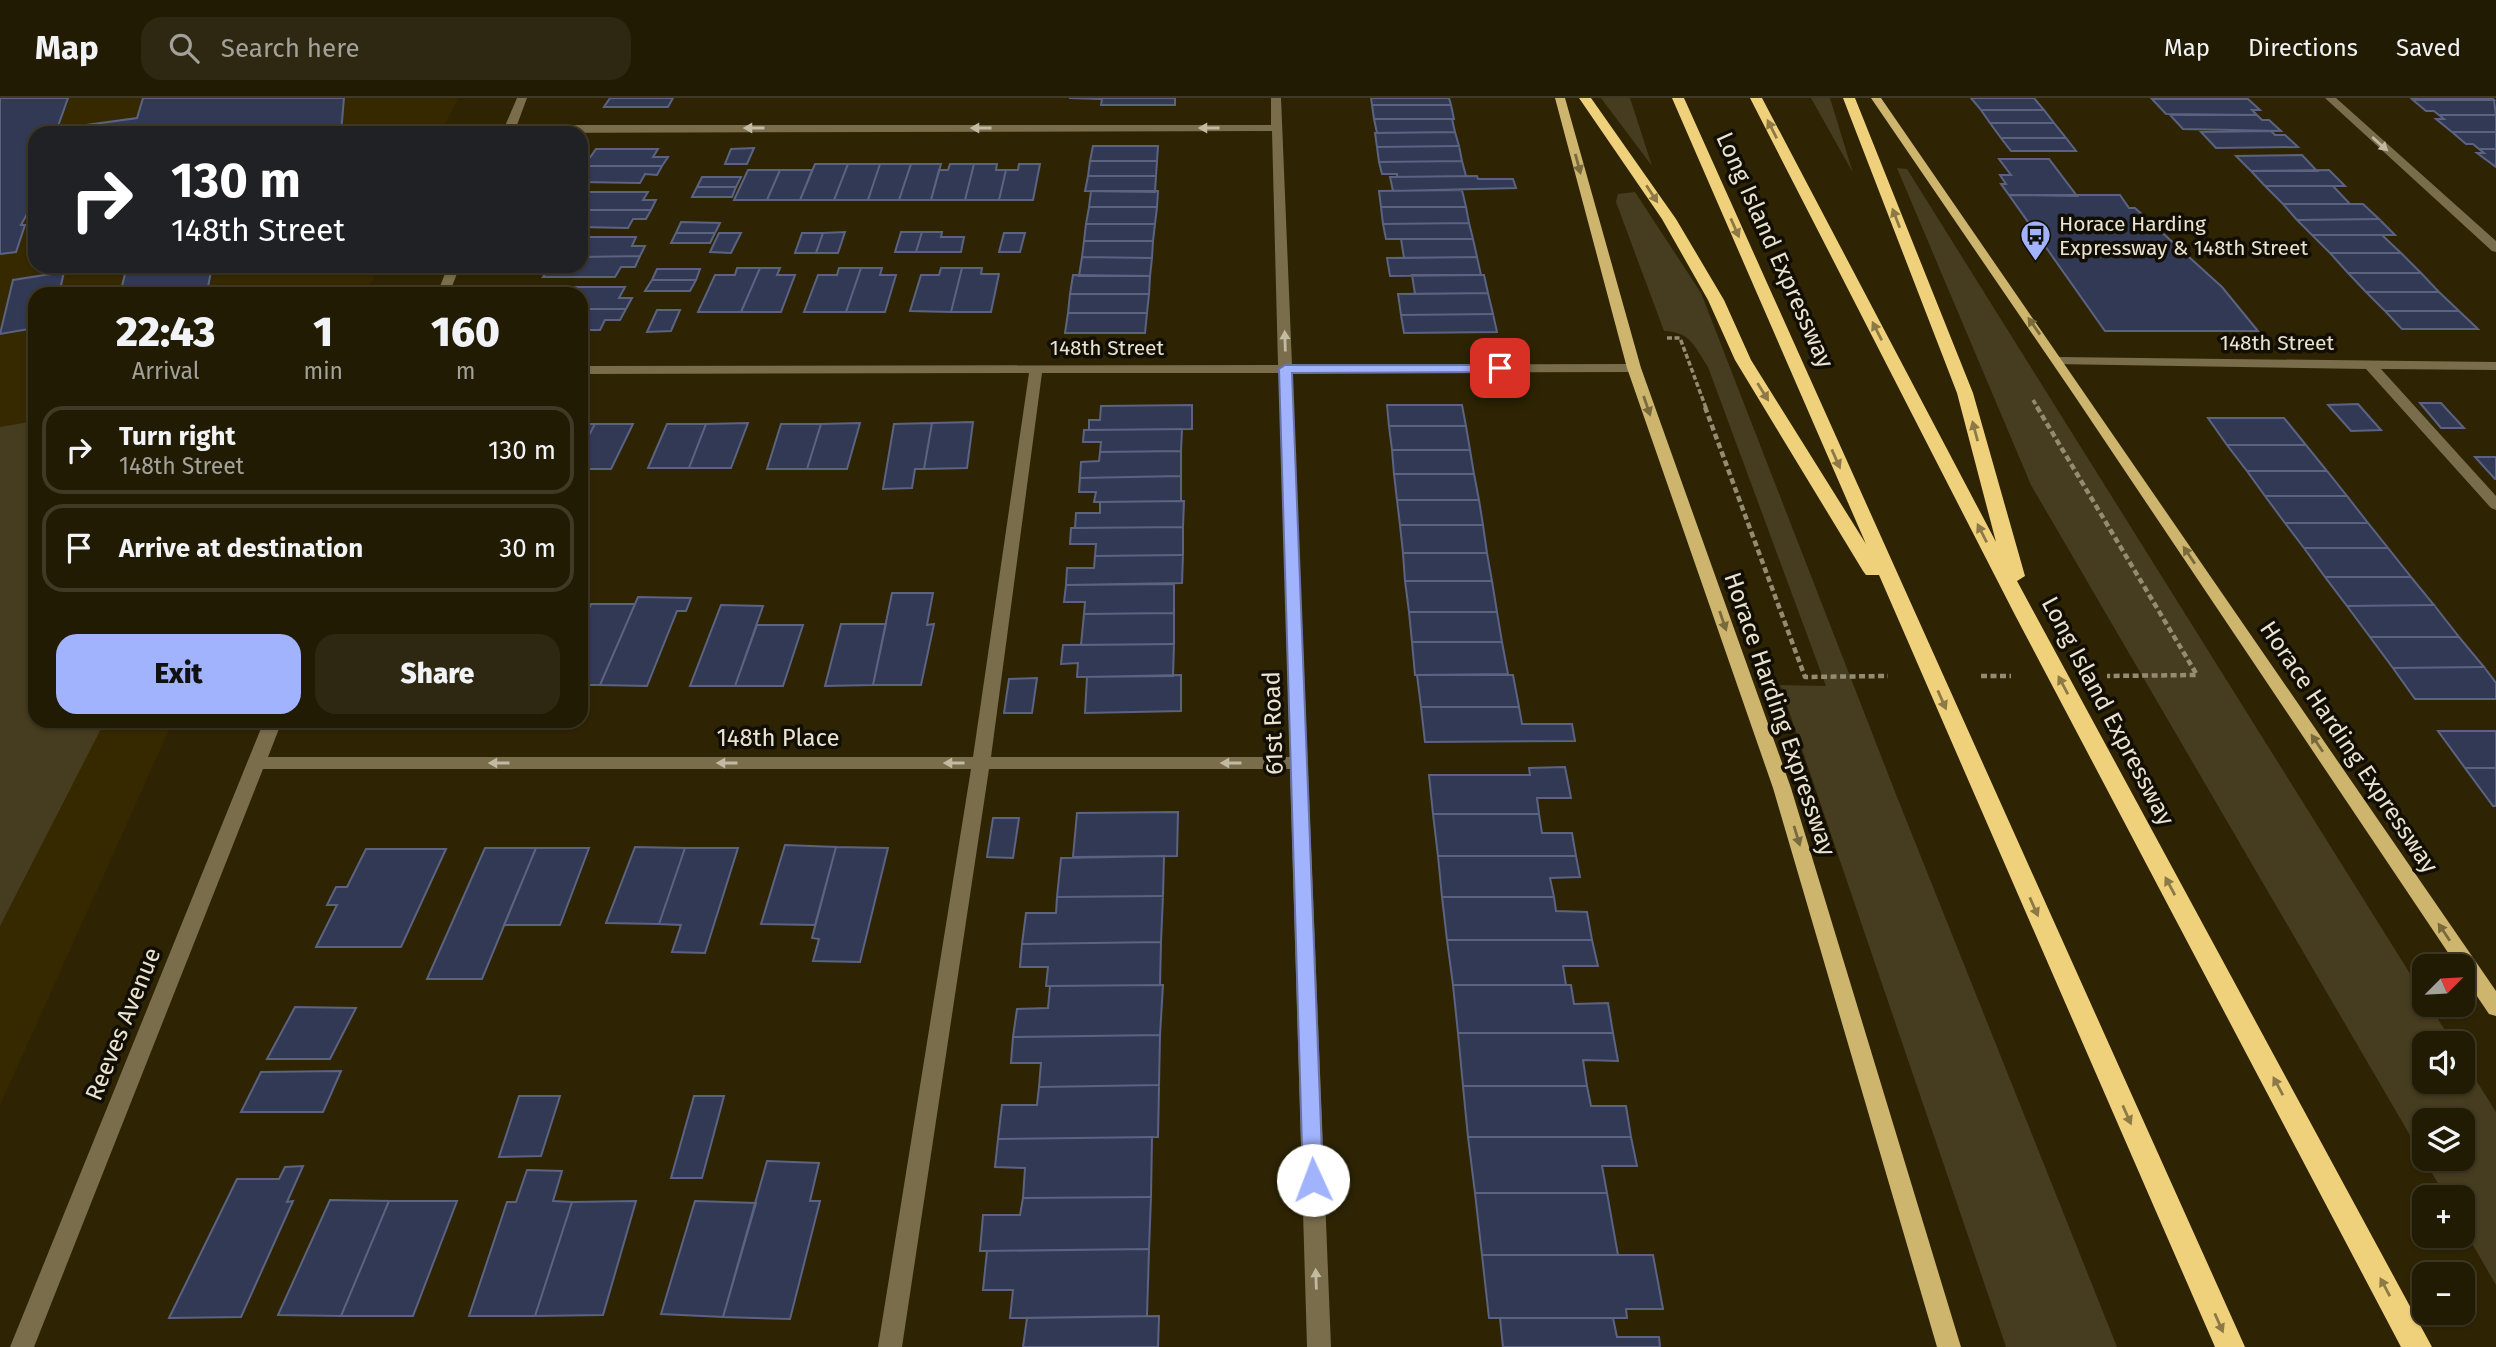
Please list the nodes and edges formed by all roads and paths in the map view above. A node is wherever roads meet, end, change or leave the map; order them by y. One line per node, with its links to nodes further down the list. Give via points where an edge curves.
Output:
1 (522, 98): 10 (street)
2 (1276, 98): 11 (street, 61st Road)
3 (1560, 98): 18 (main road, Horace Harding Expressway, one-way to 18)
4 (1585, 98): 27 (highway, one-way to 27, via 1669,219 1716,300 1743,360)
5 (1678, 98): 27 (highway, Long Island Expressway, one-way to 27)
6 (1756, 98): 26 (highway, Long Island Expressway, one-way to 6)
7 (1849, 98): 26 (highway, one-way to 7, via 1965,393)
8 (1876, 98): 15 (main road, Horace Harding Expressway, one-way to 8)
9 (2330, 98): 13 (street, one-way to 13)
10 (510, 126)
11 (1277, 128): 12 (street, one-way to 12); 20 (street, 61st Road, one-way to 11)
12 (588, 131)
13 (2496, 248)
14 (1663, 338): 23 (path, via 1680,338)
15 (2058, 361): 16 (street, 148th Street); 32 (main road, Horace Harding Expressway, one-way to 15)
16 (2370, 365): 17 (street, 148th Street); 25 (street)
17 (2496, 366)
18 (1634, 368): 20 (street, 148th Street); 36 (main road, Horace Harding Expressway, one-way to 36, via 1782,788)
19 (1036, 369): 20 (street, 148th Street); 21 (street, 148th Street); 30 (street)
20 (1285, 369): 31 (street, 61st Road)
21 (588, 370)
22 (1694, 394): 23 (path)
23 (1702, 394): 24 (path)
24 (1704, 402)
25 (2496, 505)
26 (2025, 615): 38 (highway, Long Island Expressway, one-way to 26)
27 (1914, 637): 37 (highway, Long Island Expressway, one-way to 37)
28 (270, 728): 29 (street, Reeves Avenue)
29 (257, 763): 30 (street, 148th Place, one-way to 29); 33 (street, Reeves Avenue)
30 (981, 763): 31 (street, 148th Place, one-way to 30); 34 (street)
31 (1299, 763): 35 (street, 61st Road, one-way to 31)
32 (2496, 1009)
33 (22, 1347)
34 (890, 1347)
35 (1319, 1347)
36 (1949, 1347)
37 (2230, 1347)
38 (2417, 1347)

